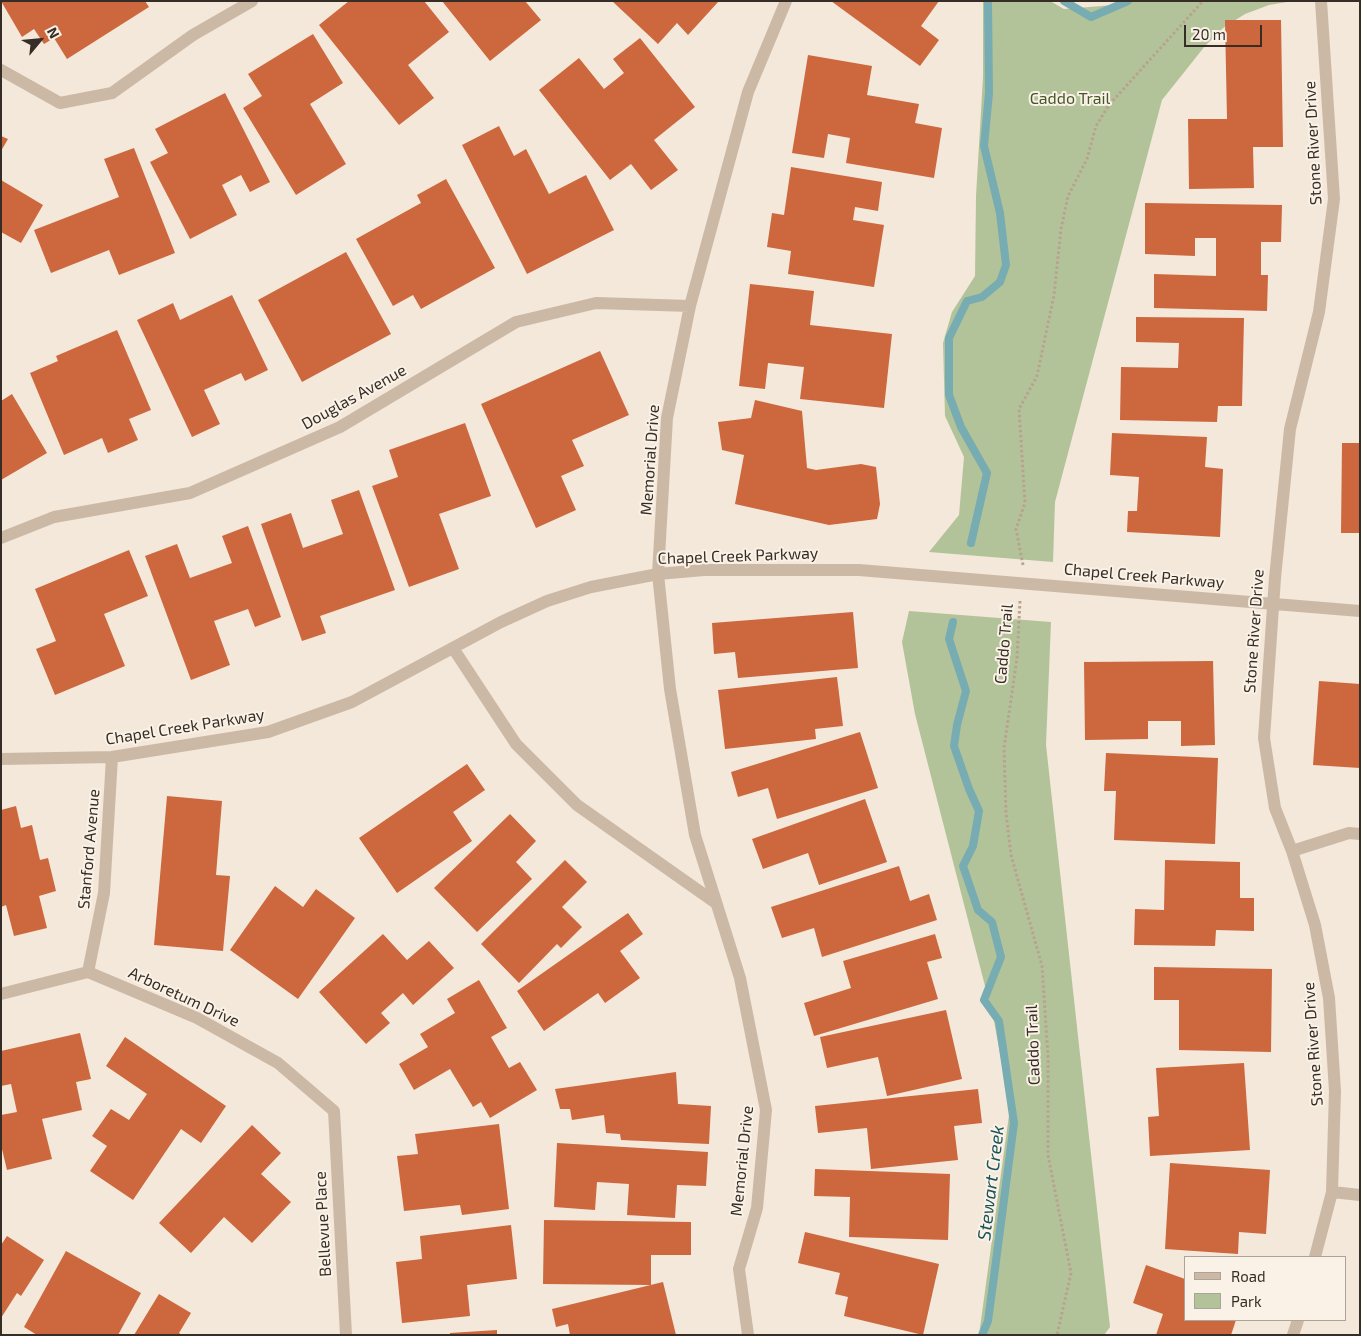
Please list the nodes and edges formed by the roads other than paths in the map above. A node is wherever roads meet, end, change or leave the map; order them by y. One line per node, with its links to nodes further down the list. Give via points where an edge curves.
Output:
1 (252, 1): 4 (street, via 193,35 112,93 60,102)
2 (786, 1): 5 (street, Memorial Drive, via 748,92)
3 (1321, 1): 8 (street, Stone River Drive, via 1334,199 1319,312 1290,429)
4 (1, 70)
5 (690, 306): 6 (street, Douglas Avenue, via 596,303 516,322 340,427 190,492 54,517); 7 (street, Memorial Drive, via 667,418)
6 (1, 538)
7 (658, 574): 8 (street, Chapel Creek Parkway, via 704,570 859,570); 10 (street, Chapel Creek Parkway, via 591,587 547,601); 15 (street, Memorial Drive, via 670,689 695,835)
8 (1273, 604): 9 (street, Chapel Creek Parkway); 14 (street, Stone River Drive, via 1264,738 1275,808)
9 (1360, 610)
10 (453, 648): 11 (street, Chapel Creek Parkway, via 352,702 268,732); 15 (street, via 516,744 577,805)
11 (112, 757): 12 (street, Chapel Creek Parkway); 16 (street, Stanford Avenue, via 104,893)
12 (1, 760)
13 (1360, 834): 14 (street, via 1349,833)
14 (1292, 851): 19 (street, Stone River Drive, via 1315,925 1329,998 1335,1091)
15 (716, 903): 24 (street, Memorial Drive, via 740,978 766,1110 757,1208 739,1269)
16 (88, 972): 17 (street); 18 (street, Arboretum Drive, via 197,1018 278,1063)
17 (1, 994)
18 (334, 1111): 23 (street, Bellevue Place)
19 (1332, 1192): 20 (street); 21 (street, Stone River Drive)
20 (1360, 1196)
21 (1315, 1256)
22 (1298, 1321): 25 (street)
23 (346, 1335)
24 (748, 1335)
25 (1293, 1335)

